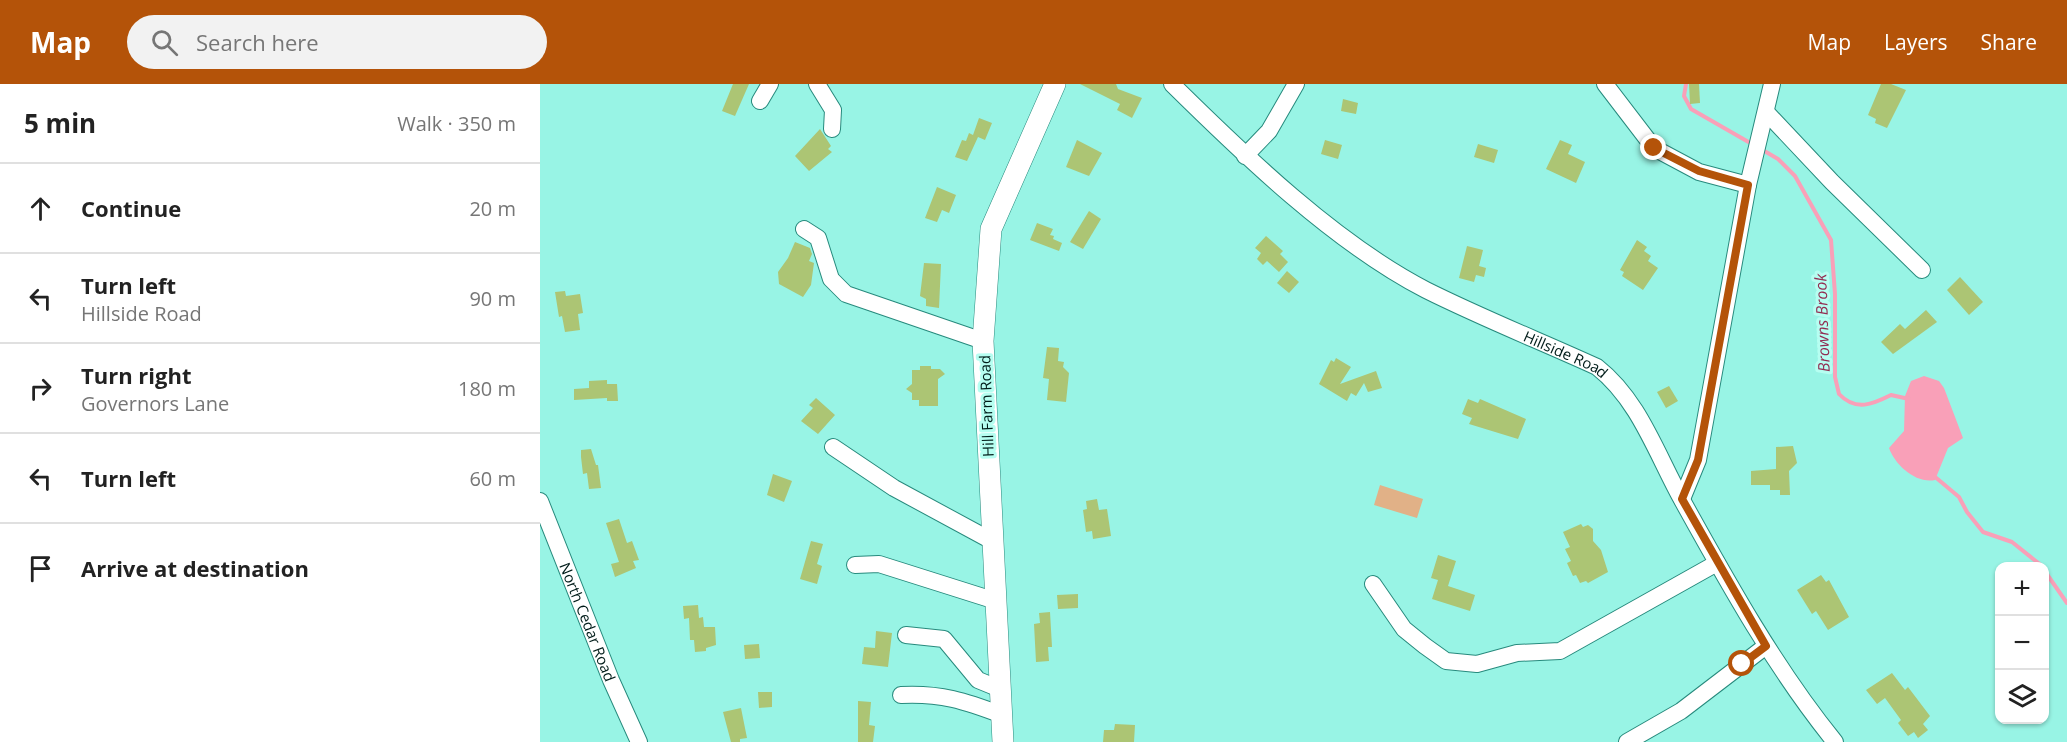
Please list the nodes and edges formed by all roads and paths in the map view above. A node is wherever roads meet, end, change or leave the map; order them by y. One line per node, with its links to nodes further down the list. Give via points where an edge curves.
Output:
1 (770, 84): 8 (street)
2 (817, 84): 10 (street, via 832,110)
3 (1054, 84): 15 (main road, Hill Farm Road, via 991,229)
4 (1172, 84): 11 (street, Hillside Road)
5 (1296, 84): 11 (street, via 1269,131)
6 (1605, 84): 12 (street, via 1654,148 1699,171)
7 (1772, 84): 9 (street)
8 (760, 101)
9 (1765, 119): 12 (street); 14 (street)
10 (832, 129)
11 (1245, 156): 17 (street, Hillside Road, via 1353,244 1425,289 1597,367 1610,377 1632,403)
12 (1748, 185): 17 (street, via 1698,460)
13 (804, 229): 15 (street, via 818,238 831,279 846,294)
14 (1922, 270)
15 (983, 341): 19 (main road, Hill Farm Road)
16 (832, 447): 19 (street, via 894,489)
17 (1682, 499): 20 (street, Hillside Road)
18 (540, 501): 29 (street, North Cedar Road)
19 (992, 541): 23 (main road, Hill Farm Road)
20 (1718, 563): 22 (street, via 1560,651 1517,653 1477,664 1446,661 1425,646 1404,629); 25 (street, Hillside Road)
21 (855, 565): 23 (street, via 879,564)
22 (1373, 584)
23 (996, 601): 26 (main road, Hill Farm Road)
24 (906, 635): 26 (street, via 944,639 978,680)
25 (1766, 646): 31 (street, via 1681,711); 32 (street, Hillside Road)
26 (1000, 689): 28 (main road, Hill Farm Road)
27 (901, 695): 28 (street, via 957,698)
28 (1002, 715): 30 (main road, Hill Farm Road)
29 (639, 742)
30 (1003, 742)
31 (1628, 742)
32 (1835, 742)

